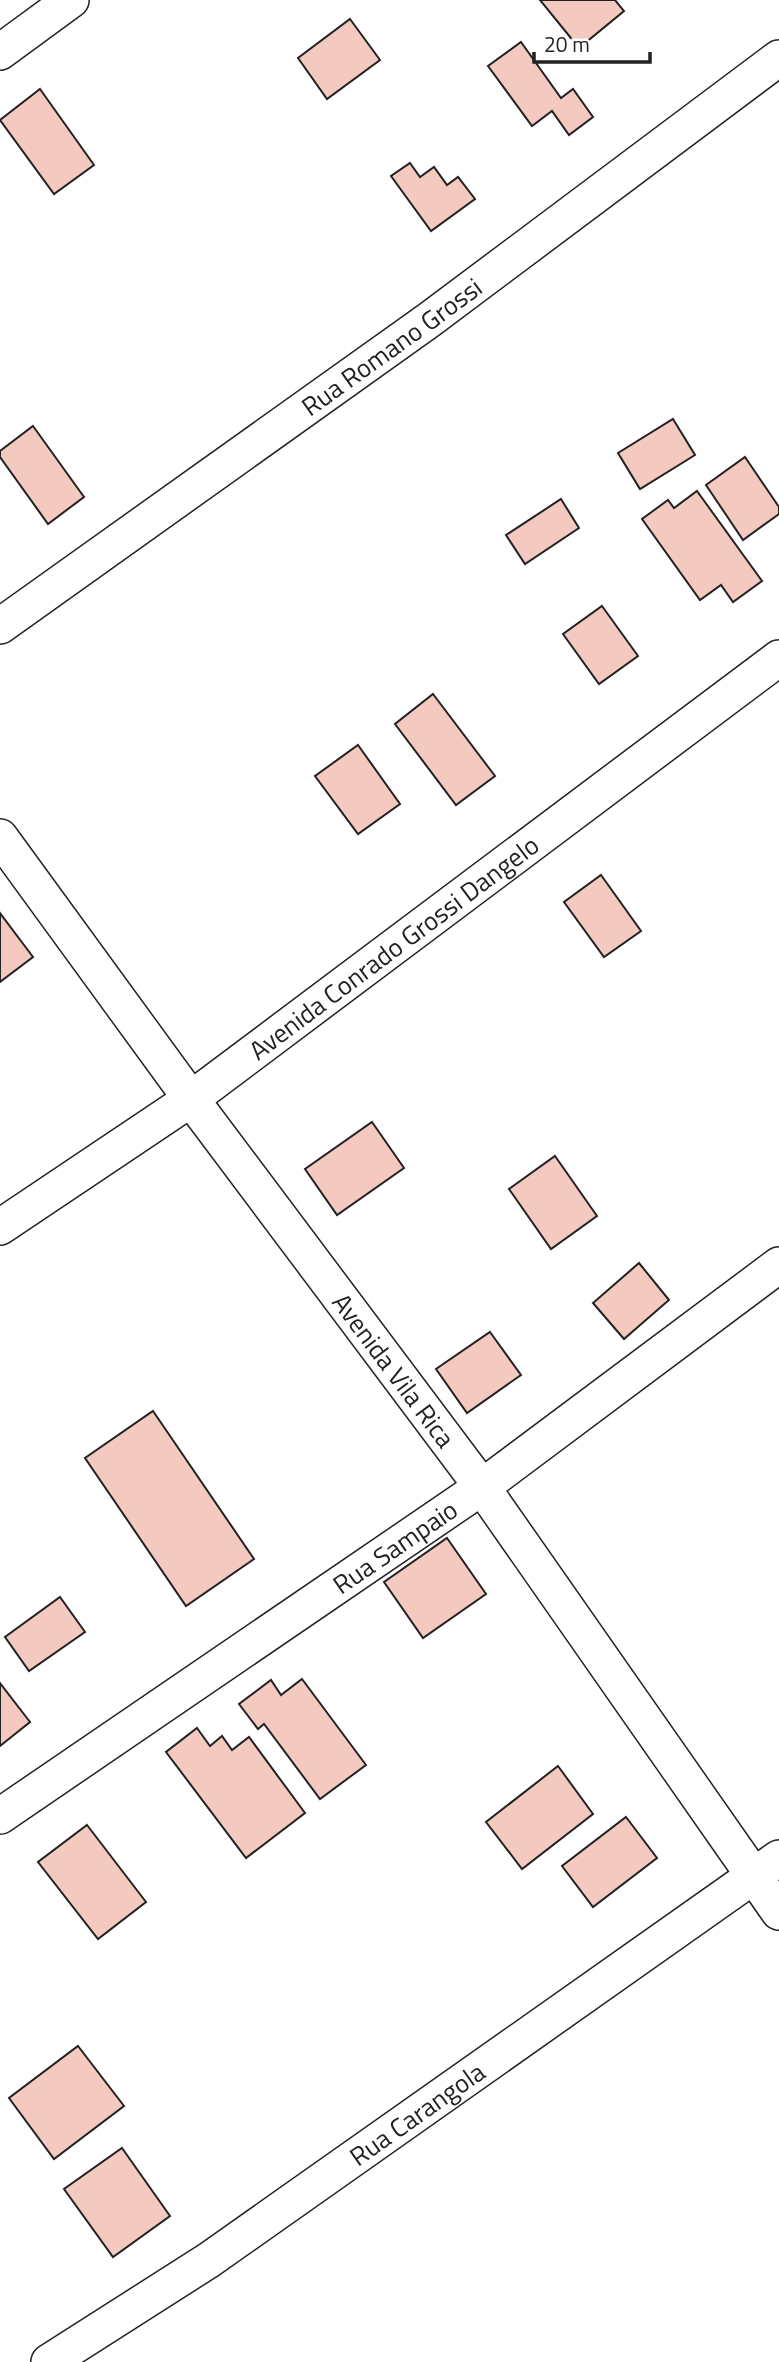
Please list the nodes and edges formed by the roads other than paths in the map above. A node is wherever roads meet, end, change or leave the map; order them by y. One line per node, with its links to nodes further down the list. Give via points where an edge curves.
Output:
1 (71, 0): 2 (street)
2 (0, 52)
3 (779, 58): 4 (street, Rua Romano Grossi, via 429,320)
4 (0, 626)
5 (779, 658): 7 (street, Avenida Conrado Grossi Dangelo)
6 (0, 837): 7 (street, Avenida Vila Rica)
7 (191, 1099): 8 (street, Avenida Conrado Grossi Dangelo); 10 (street, Avenida Vila Rica)
8 (0, 1227)
9 (779, 1265): 10 (street, Rua Sampaio)
10 (482, 1487): 11 (street, Rua Sampaio); 12 (street, Avenida Vila Rica)
11 (0, 1816)
12 (766, 1867): 13 (street, Avenida Vila Rica); 14 (street, Rua Carangola, via 209,2260)
13 (779, 1912)
14 (50, 2362)

